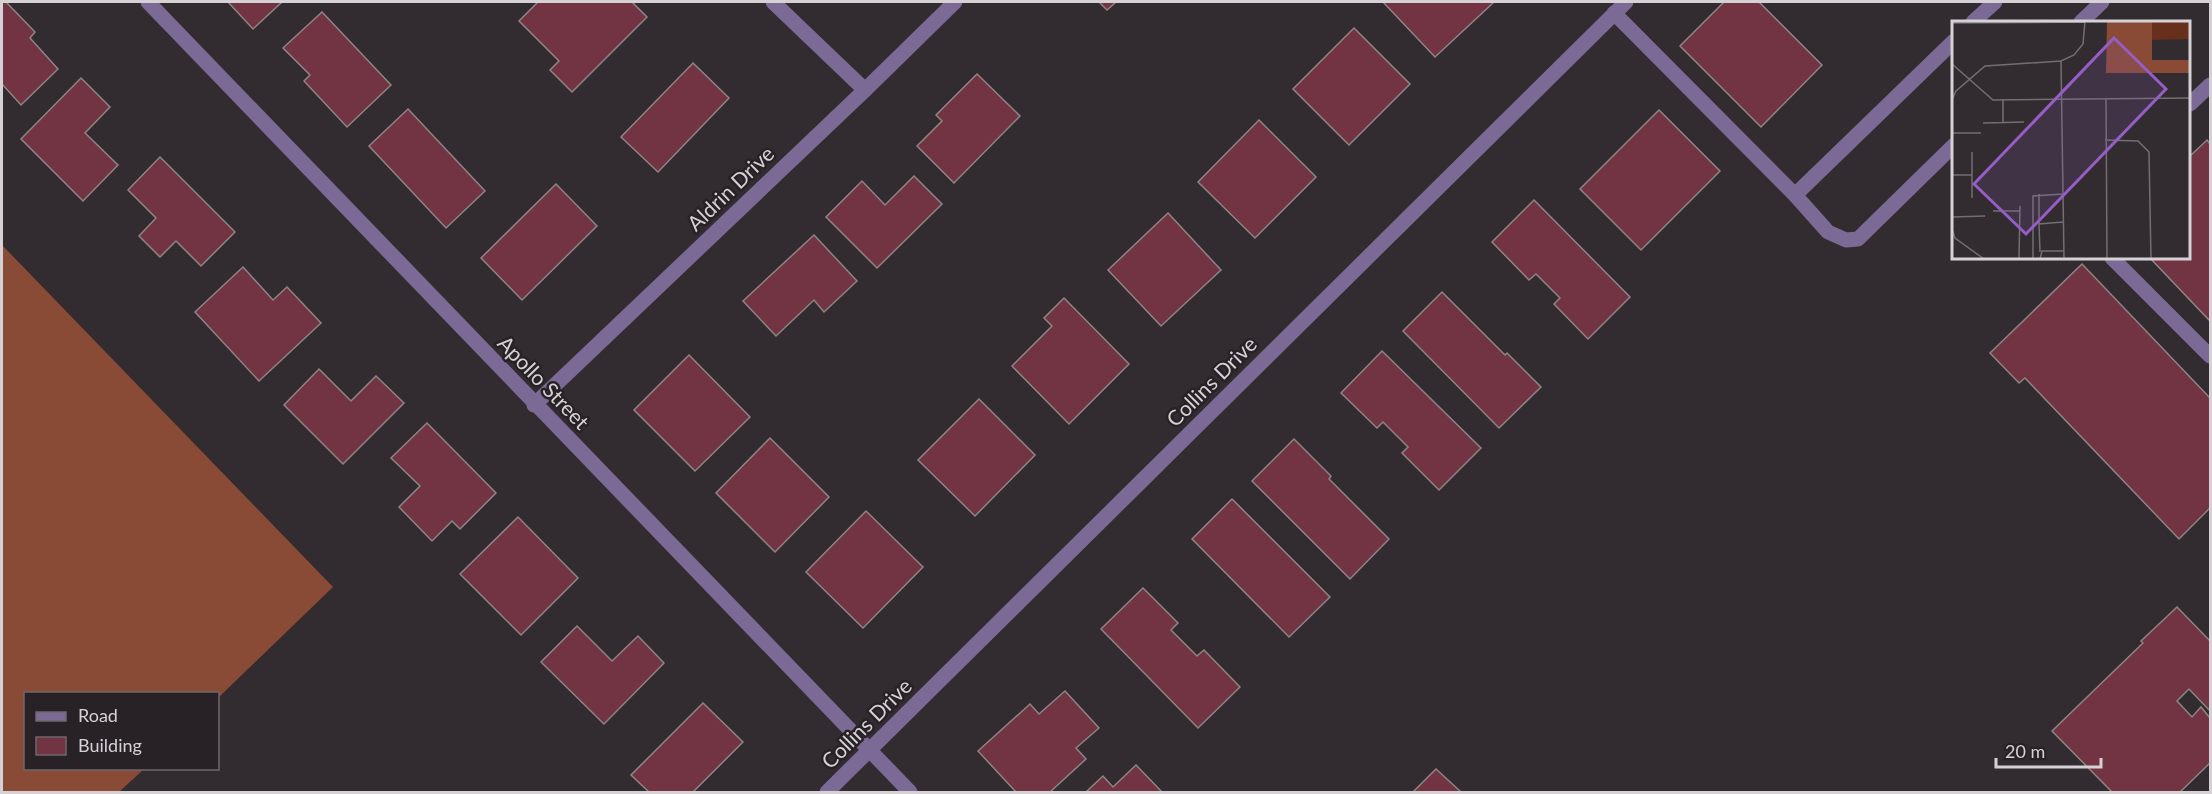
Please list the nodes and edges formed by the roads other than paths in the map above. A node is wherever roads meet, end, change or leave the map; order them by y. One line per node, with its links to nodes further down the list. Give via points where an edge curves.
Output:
1 (148, 2): 18 (street, Apollo Street)
2 (773, 2): 12 (street)
3 (955, 2): 12 (street, Aldrin Drive)
4 (1626, 2): 7 (street, Collins Drive)
5 (1995, 2): 8 (street)
6 (2102, 2): 9 (street)
7 (1614, 13): 15 (street); 19 (street, Collins Drive)
8 (1974, 21)
9 (2081, 21)
10 (1952, 43): 15 (street)
11 (2211, 85): 13 (street)
12 (866, 90): 18 (street, Aldrin Drive)
13 (2191, 103)
14 (1952, 148): 15 (street, via 1858,239 1846,240 1828,232)
15 (1795, 195)
16 (2114, 260): 17 (street)
17 (2211, 356)
18 (534, 405): 19 (street, Apollo Street)
19 (869, 752): 20 (street, Collins Drive); 21 (street, Apollo Street)
20 (828, 792)
21 (910, 792)

